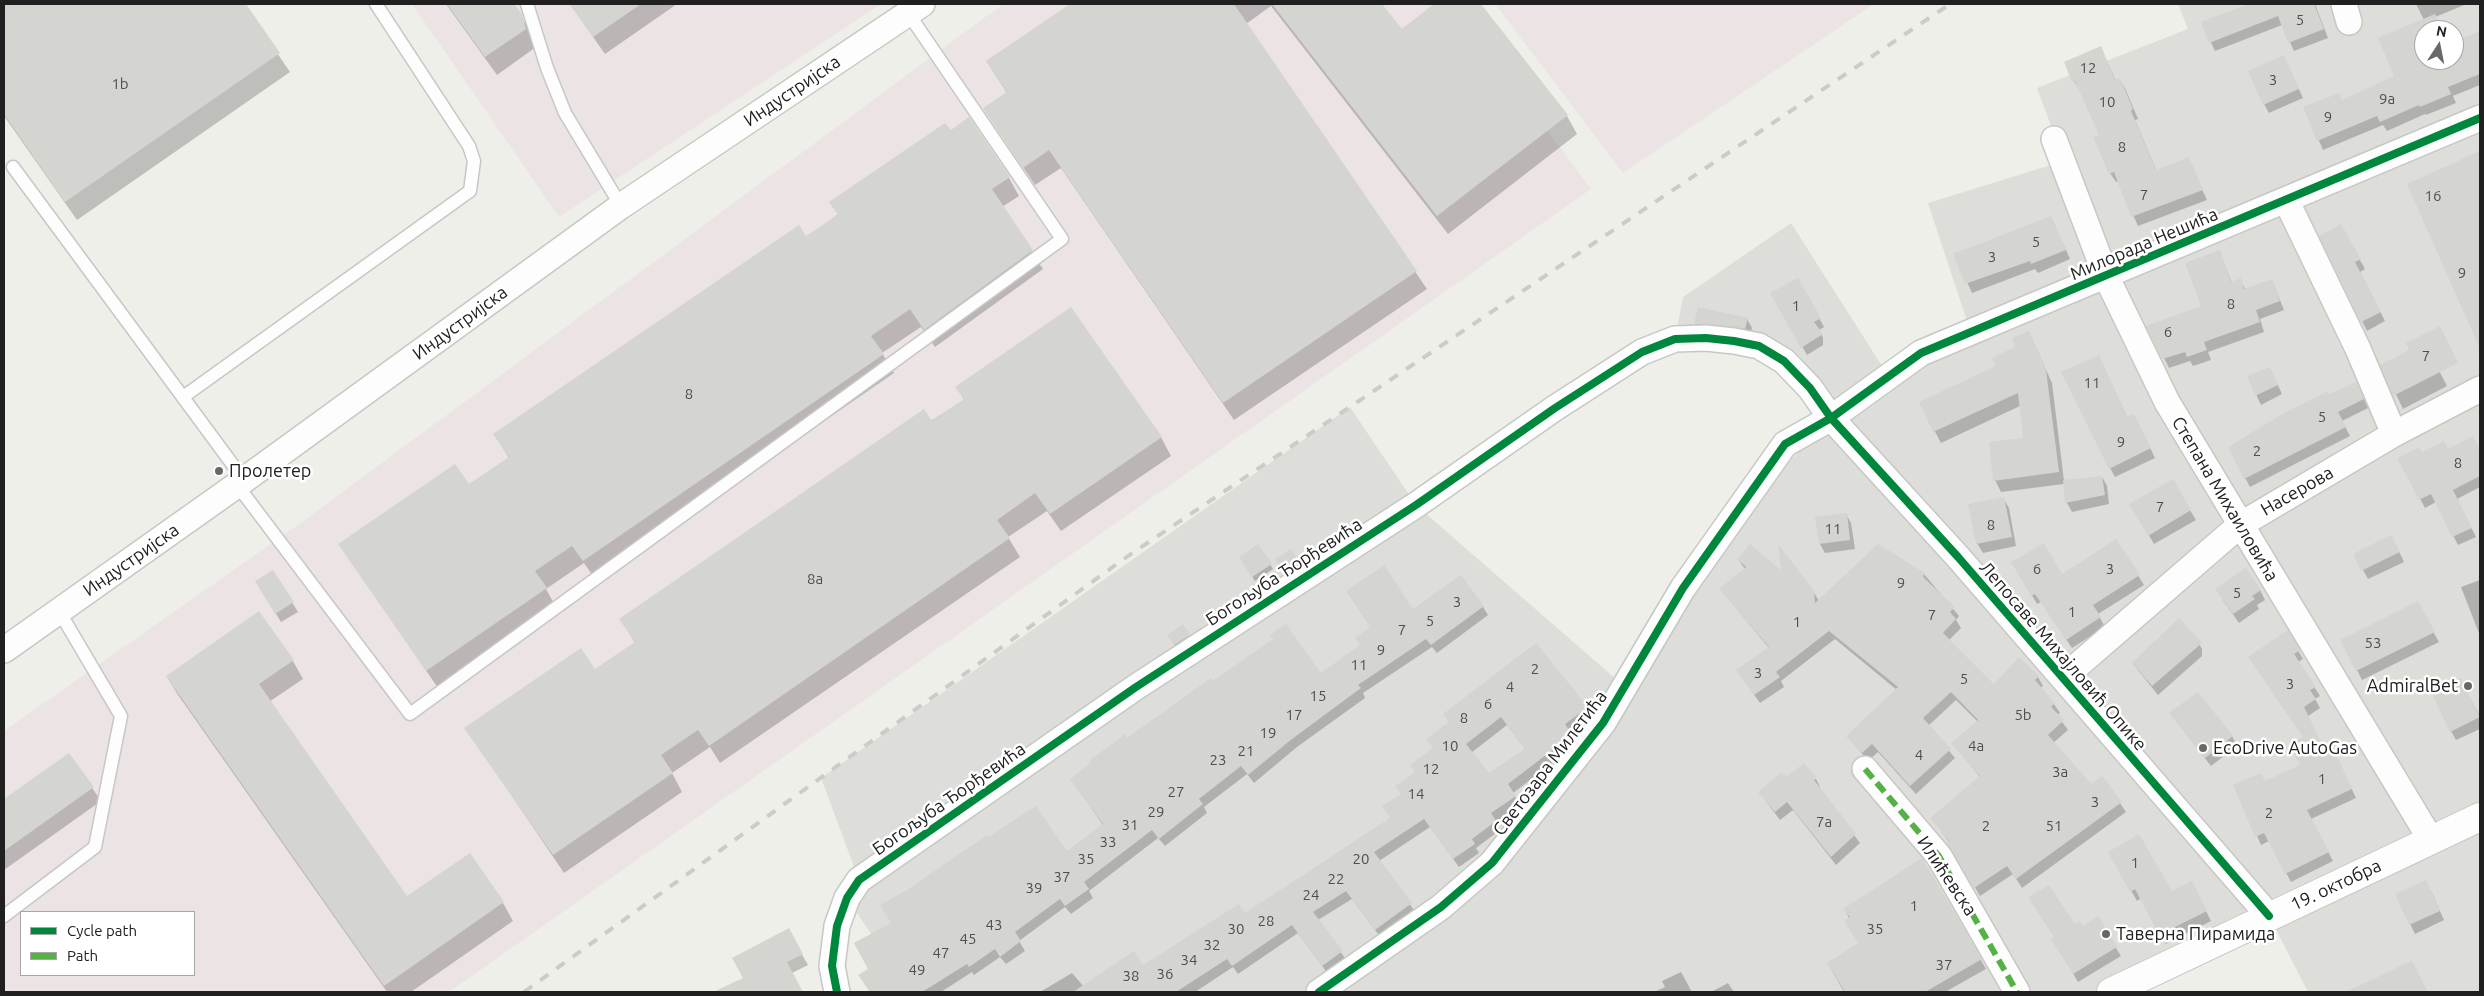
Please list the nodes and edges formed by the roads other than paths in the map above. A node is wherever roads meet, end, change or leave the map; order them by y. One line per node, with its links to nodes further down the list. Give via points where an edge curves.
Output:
1 (376, 4): 11 (lane, via 469,146 474,160 470,191)
2 (527, 4): 8 (lane, via 565,113)
3 (915, 9): 8 (street, Индустријска); 14 (lane, via 1062,239 410,714)
4 (2480, 118): 7 (street, Милорада Нешића)
5 (2054, 139): 9 (street, Степана Михаиловића)
6 (13, 167): 11 (lane)
7 (2286, 200): 9 (street, Милорада Нешића); 13 (street, via 2358,349)
8 (622, 206): 14 (street, Индустријска)
9 (2106, 276): 12 (street, Милорада Нешића, via 1921,353); 15 (street, Степана Михаиловића, via 2167,402)
10 (2480, 388): 13 (street, Насерова)
11 (183, 397): 14 (lane)
12 (1831, 418): 18 (street, Лепосаве Михајловић Опике); 24 (street, Богољуба Ђорђевића, via 1810,388 1784,361 1759,346 1706,338 1675,339 1642,352 1416,505 1136,687 859,880 847,898 837,926 832,966); 25 (street, Светозара Милетића, via 1785,444 1683,588 1604,723 1492,863 1441,906)
13 (2394, 434): 15 (street, Насерова)
14 (241, 483): 16 (street, Индустријска)
15 (2240, 525): 18 (street, Насерова); 21 (street, Степана Михаиловића)
16 (59, 611): 17 (street, Индустријска); 22 (lane, via 121,716 95,847)
17 (4, 650)
18 (2063, 678): 23 (street, Лепосаве Михајловић Опике)
19 (1865, 769): 26 (street, Илићевска, via 1939,856)
20 (2480, 818): 21 (street, 19. октобра)
21 (2430, 840): 23 (street, 19. октобра)
22 (4, 916)
23 (2269, 916): 27 (street, 19. октобра)
24 (837, 992)
25 (1319, 992)
26 (2017, 992)
27 (2111, 992)

